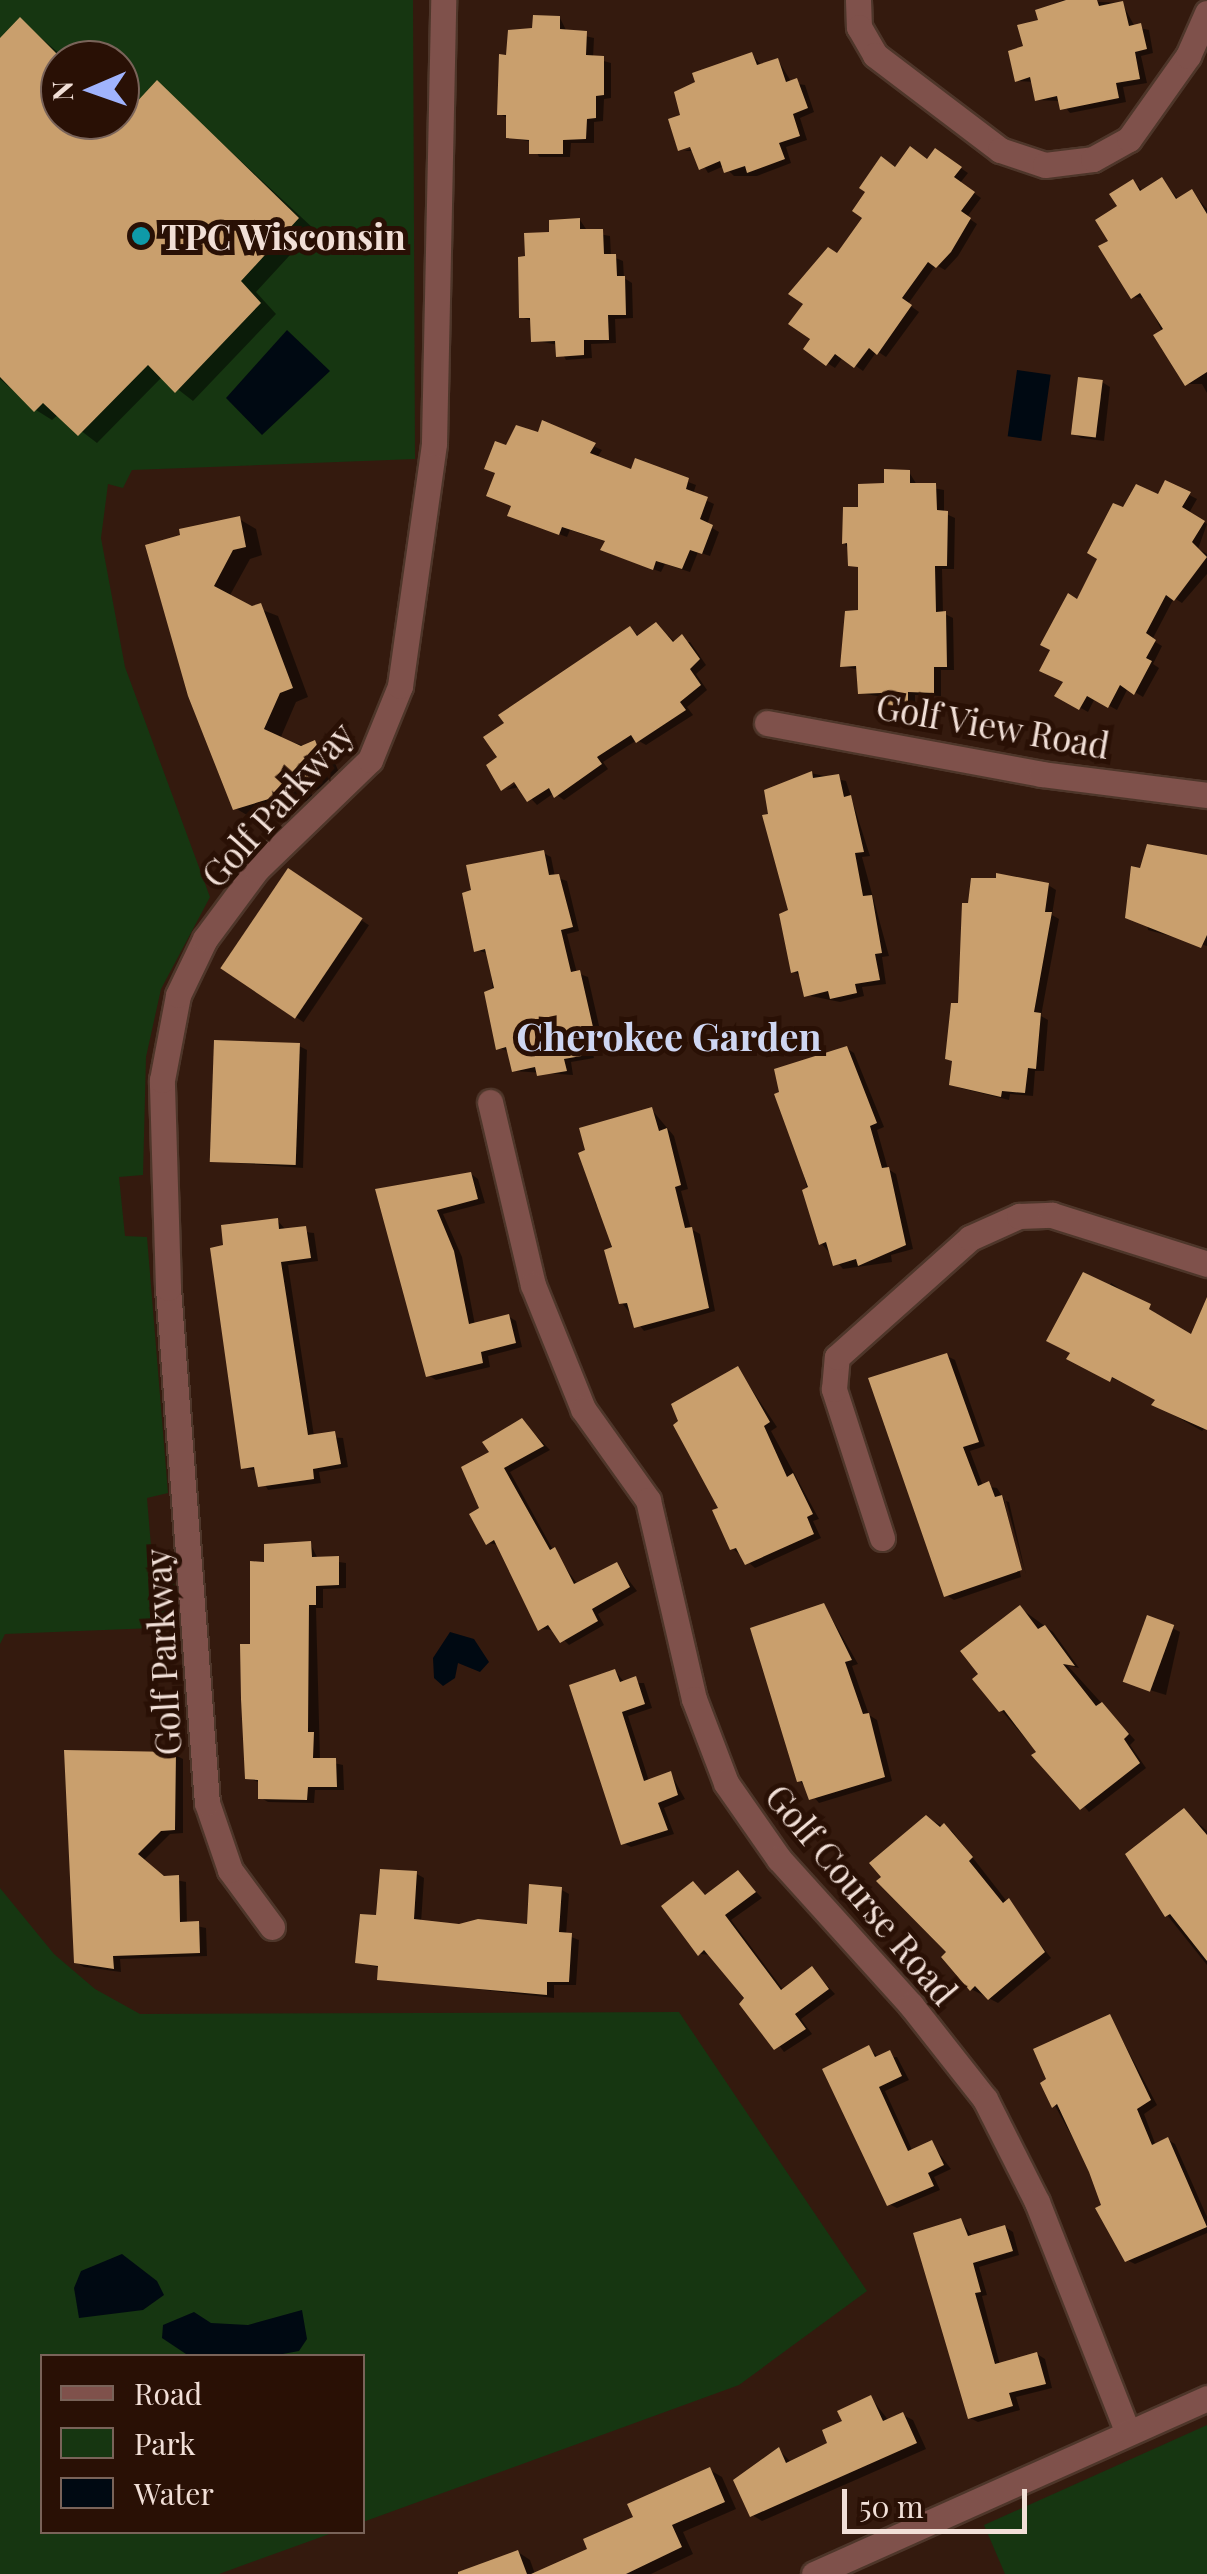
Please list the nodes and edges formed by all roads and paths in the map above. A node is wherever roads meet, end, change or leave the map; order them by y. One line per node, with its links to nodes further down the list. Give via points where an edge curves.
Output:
1 (442, 0): 9 (street, Golf Parkway, via 434,443 400,686 370,760 258,869 204,939 178,995 162,1080 168,1288 207,1803 230,1870)
2 (858, 0): 3 (street, via 859,28 875,55 1000,150 1045,164 1093,159 1129,139 1188,56)
3 (1207, 12)
4 (767, 723): 5 (street, Golf View Road, via 1041,774)
5 (1207, 794)
6 (490, 1102): 11 (street, Golf Course Road, via 533,1285 583,1409 648,1500 694,1699 726,1782 780,1859 911,2005 984,2099 1037,2202)
7 (1207, 1264): 8 (street, via 1052,1215 1020,1216 970,1238 837,1356 834,1389)
8 (882, 1538)
9 (272, 1926)
10 (1207, 2398): 11 (street)
11 (1128, 2433): 12 (street)
12 (814, 2574)

